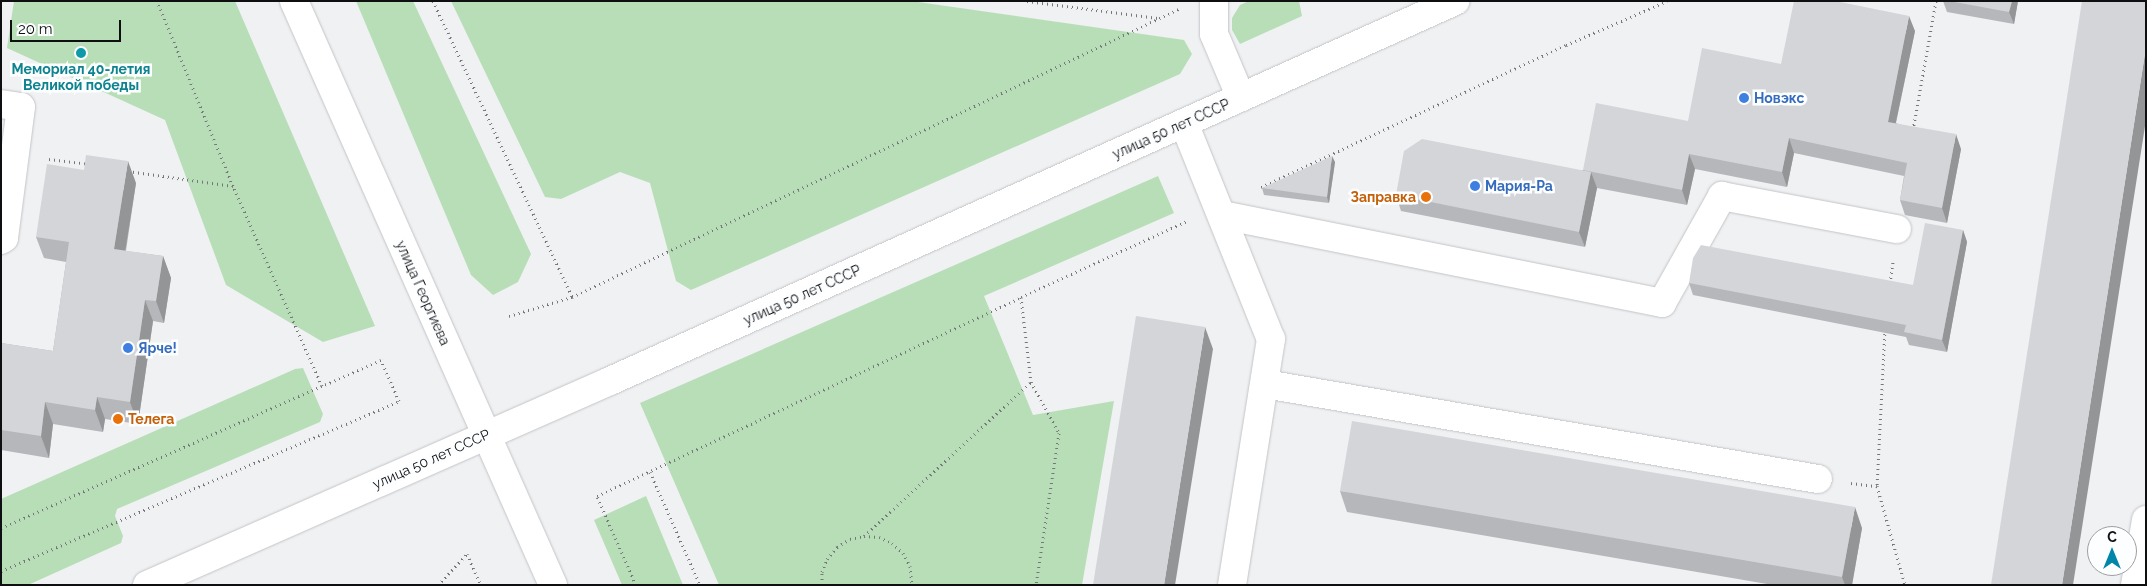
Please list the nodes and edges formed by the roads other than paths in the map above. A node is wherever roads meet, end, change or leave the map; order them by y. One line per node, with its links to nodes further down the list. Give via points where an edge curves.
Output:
1 (294, 1): 11 (street, улица Георгиева)
2 (1455, 1): 4 (street, улица 50 лет СССР)
3 (1202, 3): 4 (street)
4 (1241, 98): 6 (street, улица 50 лет СССР)
5 (1, 104): 9 (street, via 21,108 4,238)
6 (1184, 123): 7 (street); 11 (street, улица 50 лет СССР)
7 (1220, 211): 8 (street, via 1662,303 1722,196); 10 (street, via 1271,339)
8 (1896, 229)
9 (1, 240)
10 (1265, 384): 12 (street); 16 (street)
11 (486, 435): 14 (street, улица 50 лет СССР); 15 (street, улица Георгиева)
12 (1818, 479)
13 (2146, 520): 17 (street)
14 (147, 585)
15 (553, 585)
16 (1232, 585)
17 (2135, 585)

